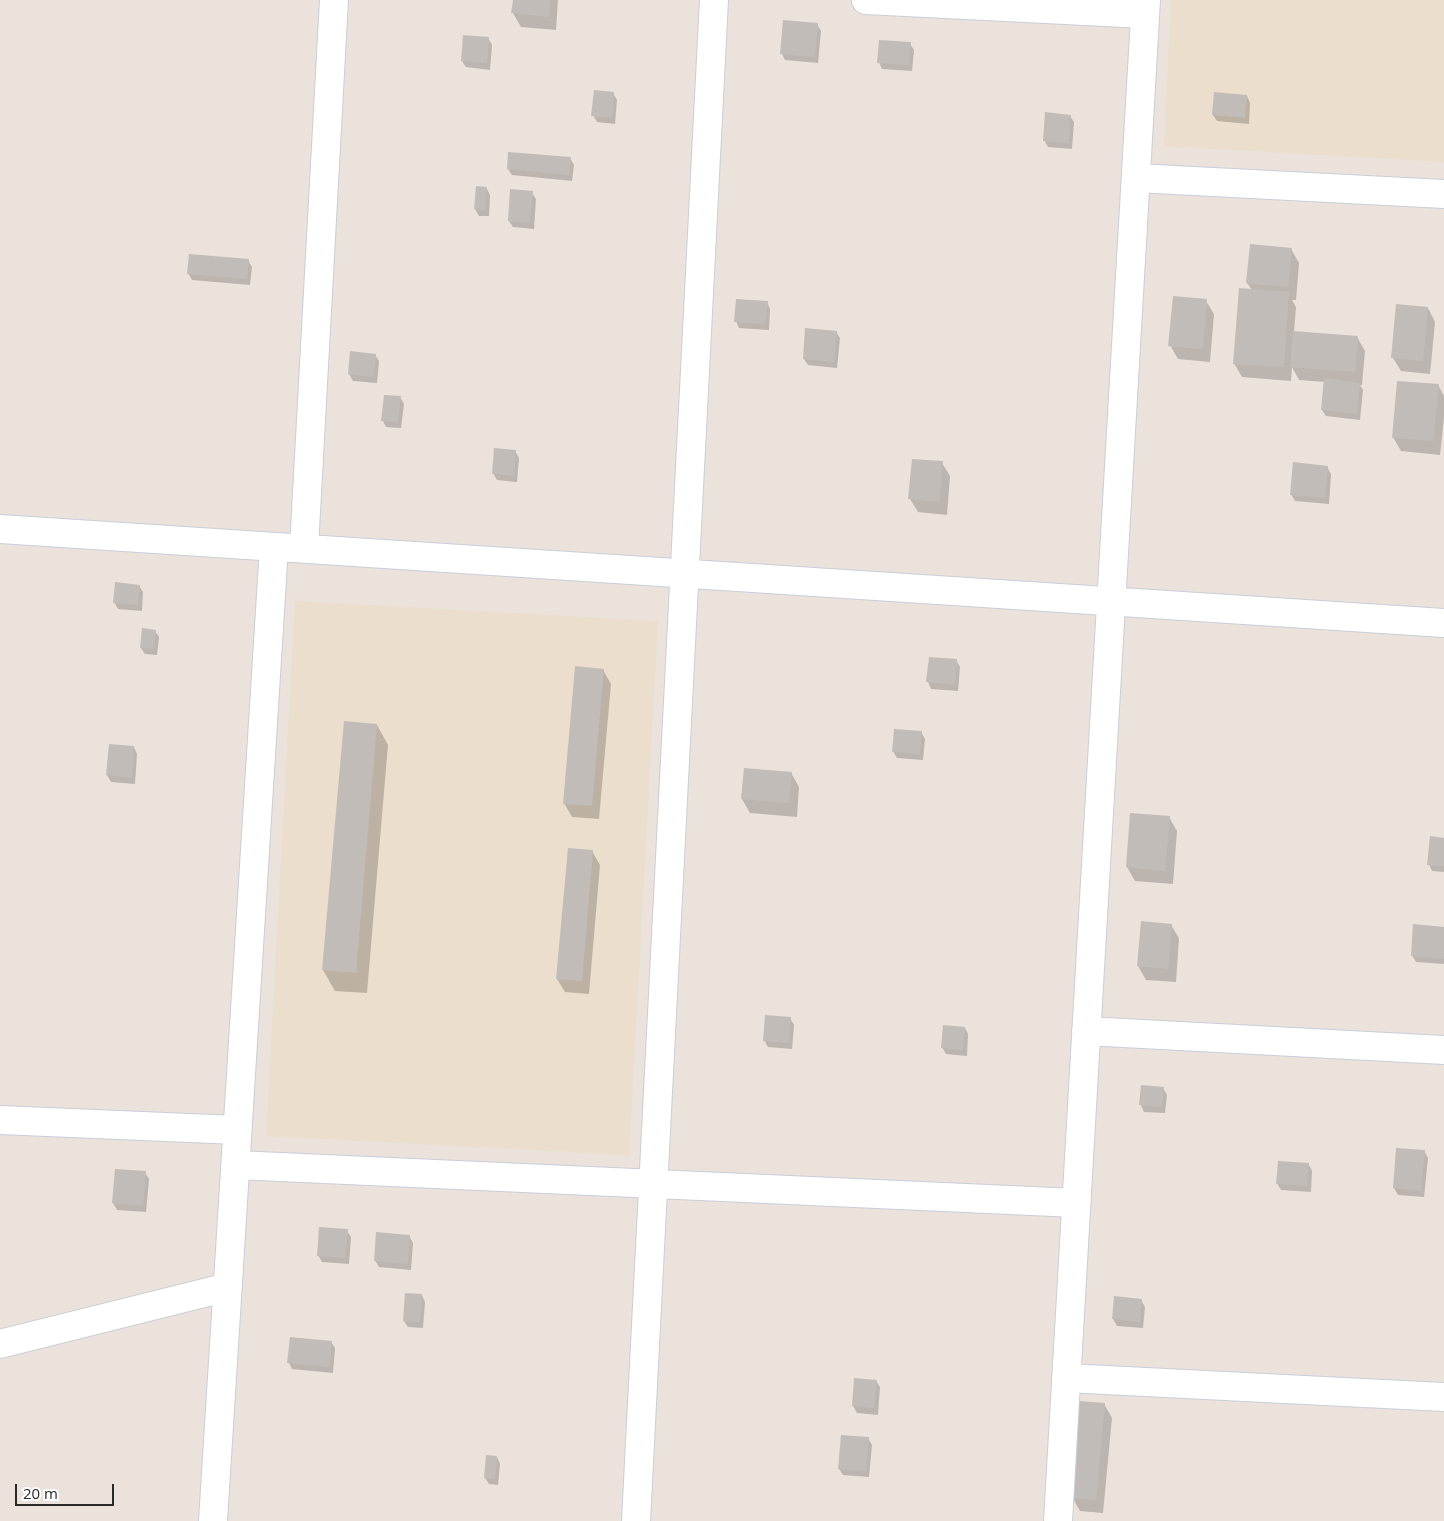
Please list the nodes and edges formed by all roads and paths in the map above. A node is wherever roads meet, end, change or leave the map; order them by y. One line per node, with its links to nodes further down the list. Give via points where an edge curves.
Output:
1 (334, 0): 9 (street)
2 (714, 0): 10 (street)
3 (866, 0): 4 (street)
4 (1146, 7): 5 (street)
5 (1136, 178): 6 (street); 11 (street)
6 (1444, 194)
7 (0, 529): 8 (street)
8 (274, 547): 9 (street); 16 (street)
9 (304, 548): 10 (street)
10 (685, 574): 11 (street); 18 (street)
11 (1111, 602): 12 (street); 13 (street)
12 (1444, 624)
13 (1086, 1031): 14 (street); 19 (street)
14 (1444, 1050)
15 (0, 1120): 16 (street)
16 (238, 1130): 17 (street)
17 (236, 1165): 18 (street); 20 (street)
18 (654, 1184): 19 (street); 25 (street)
19 (1076, 1203): 22 (street)
20 (228, 1287): 21 (street); 24 (street)
21 (0, 1344)
22 (1066, 1378): 23 (street); 26 (street)
23 (1444, 1396)
24 (213, 1521)
25 (636, 1521)
26 (1058, 1521)

